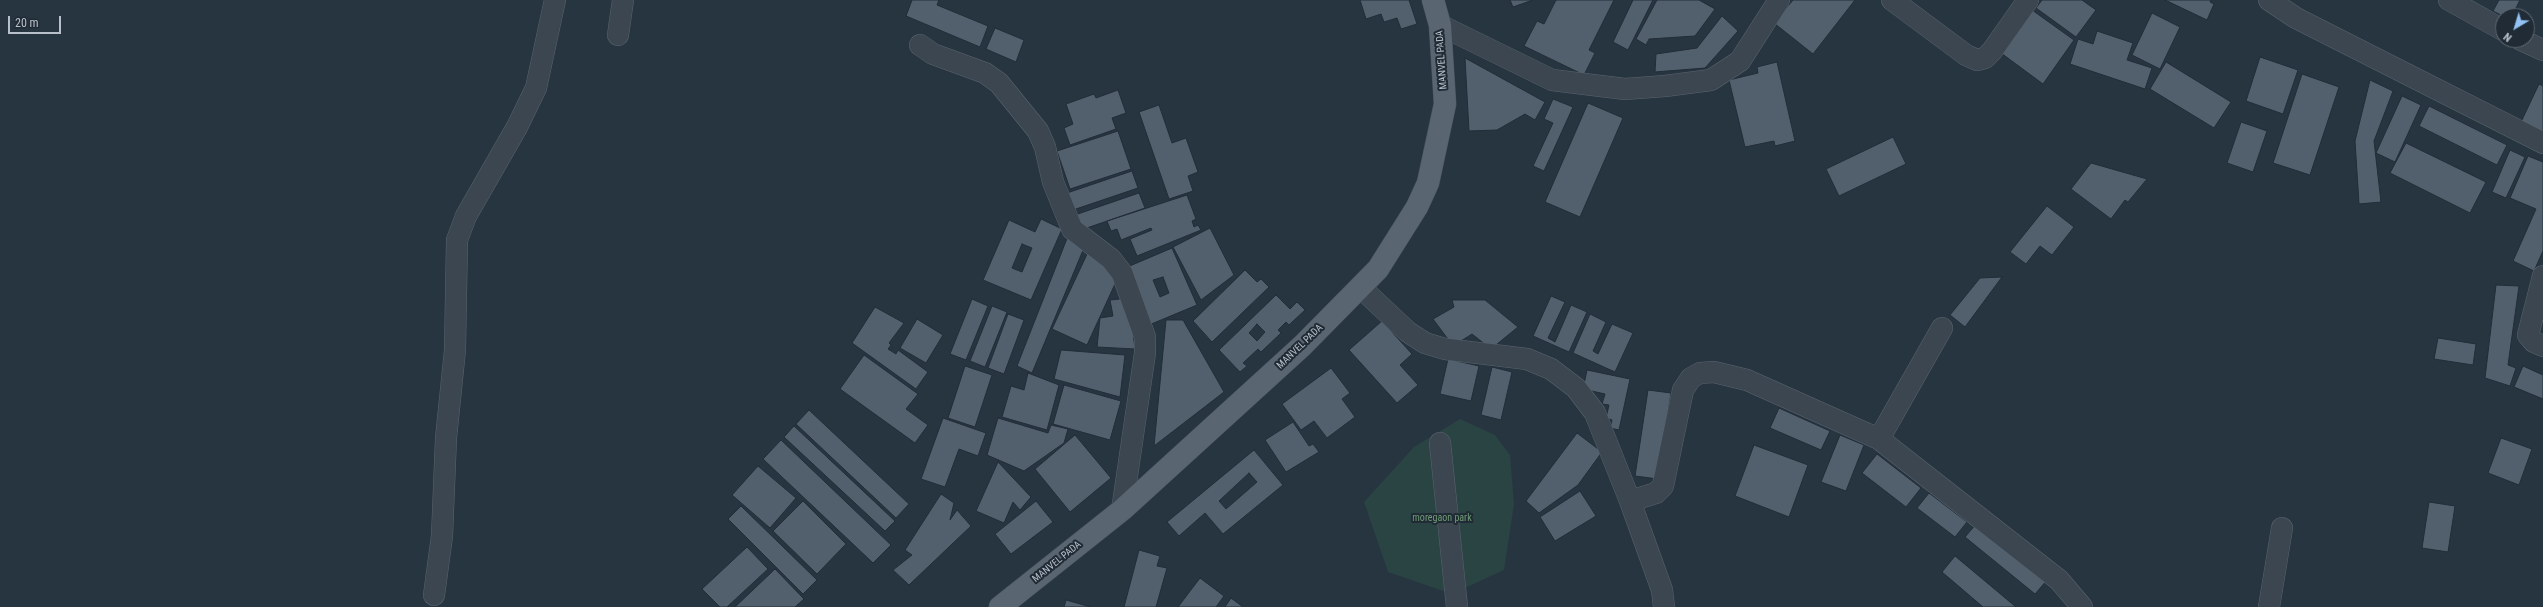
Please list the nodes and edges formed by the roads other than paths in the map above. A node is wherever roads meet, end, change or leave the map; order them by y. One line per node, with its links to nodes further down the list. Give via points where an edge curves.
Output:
1 (555, 0): 23 (street, via 536,88 466,216 457,240 455,350 446,438 442,536)
2 (623, 0): 11 (street)
3 (1433, 0): 9 (main road, MANVEL PADA)
4 (1779, 0): 9 (street, via 1740,61 1712,80 1625,89 1552,80)
5 (1892, 0): 6 (street, via 1966,56 1977,60 1985,58 1992,51)
6 (2028, 0)
7 (2269, 0): 13 (street, via 2296,18)
8 (2449, 0): 10 (street)
9 (1440, 25): 15 (main road, MANVEL PADA, via 1445,104 1428,183 1417,207 1378,268)
10 (2495, 26)
11 (618, 35)
12 (920, 45): 21 (street, via 934,54 984,73 999,83 1038,131 1045,147 1053,182 1072,229 1111,259 1122,273 1145,337 1145,353)
13 (2543, 143)
14 (2543, 276): 17 (street, via 2528,335 2534,342)
15 (1360, 287): 20 (street, via 1408,332 1425,343 1445,349 1527,358 1551,369 1576,388 1595,413); 21 (main road, MANVEL PADA, via 1302,346)
16 (1942, 328): 18 (street)
17 (2543, 346)
18 (1878, 439): 20 (street, via 1747,380 1714,372 1700,373 1691,378 1684,390 1663,486 1656,493); 27 (street, via 2059,580)
19 (1440, 443): 25 (street)
20 (1630, 501): 26 (street, via 1662,590)
21 (1122, 510): 24 (main road, MANVEL PADA)
22 (2282, 528): 28 (street)
23 (434, 595)
24 (1000, 607)
25 (1457, 607)
26 (1664, 607)
27 (2082, 607)
28 (2269, 607)

